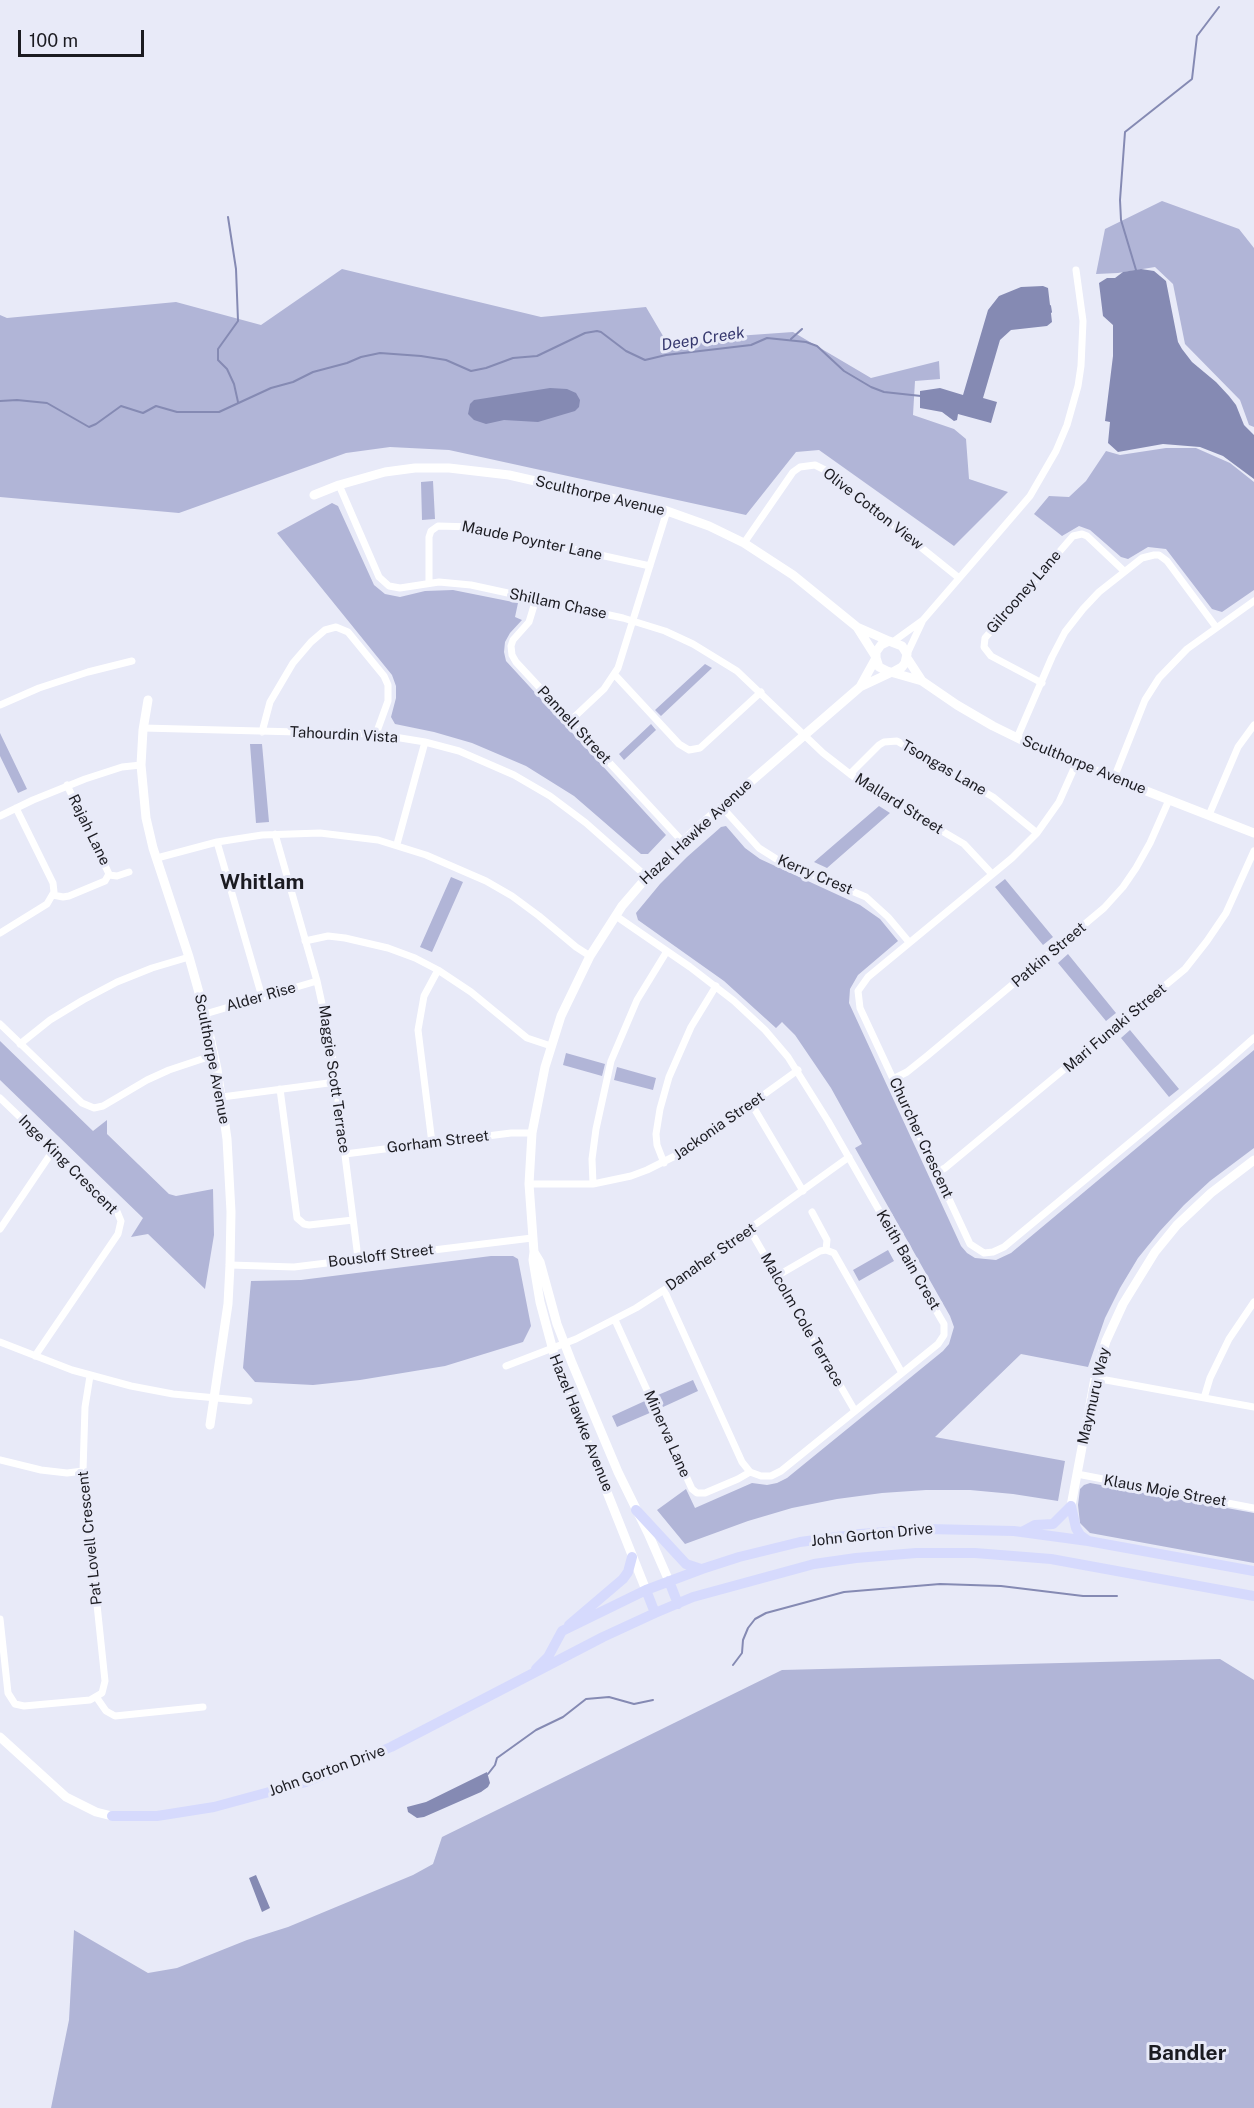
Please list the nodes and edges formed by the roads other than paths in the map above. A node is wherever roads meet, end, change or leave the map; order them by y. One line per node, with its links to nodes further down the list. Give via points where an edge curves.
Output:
1 (1076, 270): 8 (street, via 1083,321 1082,350 1078,386 1066,425 1030,496)
2 (339, 485): 3 (street, Sculthorpe Avenue); 4 (street, Sculthorpe Avenue, via 398,470 464,469 509,475); 9 (street, Shillam Chase, via 383,583 394,588)
3 (314, 495)
4 (667, 511): 5 (street, Sculthorpe Avenue); 6 (street)
5 (744, 543): 8 (street, Olive Cotton View, via 792,472 815,465); 14 (street, Sculthorpe Avenue, via 793,575)
6 (650, 566): 9 (street, Maude Poynter Lane, via 473,526 438,525 429,537); 13 (street)
7 (1124, 571): 15 (street, via 1148,555 1164,558); 23 (street, via 1075,620 1052,657); 23 (street, Gilrooney Lane, via 1087,536 1073,536 985,638 984,647 992,656)
8 (959, 578): 12 (street)
9 (429, 582): 10 (street, Shillam Chase, via 471,585)
10 (536, 599): 13 (street, Shillam Chase); 28 (street, Pannell Street, via 529,622 513,640 512,655)
11 (1253, 604): 15 (street)
12 (923, 620): 16 (street); 17 (street)
13 (634, 621): 21 (street); 25 (street, Shillam Chase, via 693,644 737,671)
14 (857, 627): 16 (street, Sculthorpe Avenue); 18 (street, Sculthorpe Avenue)
15 (1216, 627): 39 (street, via 1169,665 1150,690)
16 (892, 641): 17 (street, via 902,646); 18 (street, via 878,648)
17 (907, 656): 20 (street, via 902,667); 22 (street, Sculthorpe Avenue)
18 (876, 658): 20 (street, via 879,667); 24 (street, Hazel Hawke Avenue)
19 (132, 661): 27 (street, via 68,679)
20 (892, 672): 22 (street, Sculthorpe Avenue); 24 (street, Hazel Hawke Avenue)
21 (615, 675): 25 (street, via 689,750 700,747); 28 (street)
22 (922, 681): 34 (street, Sculthorpe Avenue)
23 (1042, 683): 34 (street)
24 (860, 687): 33 (street, Hazel Hawke Avenue)
25 (761, 692): 33 (street, Shillam Chase)
26 (148, 699): 30 (street, Sculthorpe Avenue)
27 (0, 705)
28 (570, 721): 49 (street, Pannell Street)
29 (1254, 725): 45 (street, via 1233,757)
30 (143, 728): 31 (street, Tahourdin Vista); 37 (street, Sculthorpe Avenue)
31 (262, 732): 32 (street, Tahourdin Vista); 32 (street, via 270,702 289,668 311,642 325,630 336,627 348,632 388,685 388,701)
32 (376, 734): 35 (street, Tahourdin Vista)
33 (804, 735): 38 (street, Mallard Street); 42 (street, Hazel Hawke Avenue)
34 (1017, 738): 36 (street, Sculthorpe Avenue)
35 (425, 742): 51 (street); 57 (street, Tahourdin Vista, via 487,762 534,785 572,811)
36 (1076, 764): 39 (street, Sculthorpe Avenue); 46 (street, Churcher Crescent, via 1059,802)
37 (141, 765): 40 (street, via 122,767); 53 (street, Sculthorpe Avenue, via 145,809)
38 (850, 774): 46 (street, Tsongas Lane, via 879,745 897,741 993,797); 55 (street, Mallard Street, via 964,844)
39 (1114, 778): 41 (street, Sculthorpe Avenue)
40 (67, 785): 43 (street); 56 (street, Rajah Lane)
41 (1169, 800): 45 (street, Sculthorpe Avenue); 77 (street, Patkin Street, via 1136,868 1104,908 913,1067)
42 (721, 807): 49 (street, Hazel Hawke Avenue); 62 (street, Kerry Crest, via 759,848 778,860 866,897)
43 (16, 808): 44 (street); 58 (street, via 53,883)
44 (0, 816)
45 (1209, 816): 47 (street, Sculthorpe Avenue)
46 (1037, 833): 55 (street, Churcher Crescent)
47 (1254, 833)
48 (275, 834): 50 (street); 51 (street, via 336,834); 61 (street, Maggie Scott Terrace)
49 (682, 841): 57 (street, Hazel Hawke Avenue)
50 (218, 842): 53 (street); 69 (street)
51 (397, 844): 64 (street, via 494,886 539,915)
52 (1254, 851): 90 (street, Mari Funaki Street, via 1226,913 1185,969)
53 (157, 858): 65 (street, Sculthorpe Avenue)
54 (129, 872): 56 (street, Rajah Lane)
55 (992, 874): 62 (street, Churcher Crescent)
56 (109, 875): 58 (street, Rajah Lane, via 71,895)
57 (647, 877): 59 (street, Hazel Hawke Avenue)
58 (53, 895): 60 (street, via 47,904)
59 (616, 916): 63 (street, Keith Bain Crest); 64 (street, Hazel Hawke Avenue)
60 (0, 933)
61 (305, 941): 66 (street, via 328,936 358,940); 67 (street, Maggie Scott Terrace)
62 (909, 942): 77 (street, Churcher Crescent, via 862,982 858,996)
63 (667, 951): 68 (street, Keith Bain Crest); 92 (street, via 630,1014 609,1069 596,1129)
64 (590, 956): 74 (street, Hazel Hawke Avenue, via 565,1006)
65 (189, 957): 70 (street, Sculthorpe Avenue); 73 (street, via 143,971 91,995)
66 (438, 970): 74 (street, via 518,1032); 84 (street, via 424,996 418,1030)
67 (317, 981): 69 (street, Alder Rise); 78 (street, Maggie Scott Terrace)
68 (716, 986): 76 (street, Keith Bain Crest, via 751,1016); 89 (street, via 691,1027 669,1077 656,1134)
69 (262, 997): 70 (street, Alder Rise)
70 (205, 1014): 75 (street, Sculthorpe Avenue)
71 (0, 1024): 73 (street)
72 (1254, 1038): 90 (street, Churcher Crescent, via 1000,1249 984,1253 970,1244)
73 (20, 1044): 75 (street, via 82,1103 94,1108 105,1106 169,1070)
74 (551, 1046): 83 (street, Hazel Hawke Avenue)
75 (214, 1055): 80 (street, Sculthorpe Avenue)
76 (798, 1070): 82 (street, Jackonia Street); 87 (street, Keith Bain Crest)
77 (893, 1079): 90 (street, Churcher Crescent)
78 (336, 1082): 79 (street); 86 (street, Maggie Scott Terrace)
79 (280, 1089): 80 (street); 95 (street, via 297,1218 309,1225)
80 (222, 1097): 102 (street, Sculthorpe Avenue, via 230,1182)
81 (0, 1098): 85 (street, Inge King Crescent)
82 (751, 1103): 89 (street, Jackonia Street); 93 (street)
83 (532, 1133): 84 (street, Gorham Street); 91 (street, Hazel Hawke Avenue)
84 (432, 1143): 86 (street, Gorham Street)
85 (54, 1149): 96 (street); 110 (street, Inge King Crescent, via 116,1209 122,1222 118,1234)
86 (345, 1154): 95 (street, Maggie Scott Terrace)
87 (849, 1157): 93 (street, Danaher Street); 112 (street, Keith Bain Crest, via 944,1324 942,1340)
88 (1254, 1161): 114 (street, Maymuru Way, via 1199,1203 1155,1252 1115,1321)
89 (664, 1163): 92 (street, Jackonia Street, via 631,1176)
90 (937, 1172)
91 (530, 1184): 92 (street, Jackonia Street); 98 (street, Hazel Hawke Avenue)
92 (593, 1184)
93 (803, 1191): 97 (street, Danaher Street)
94 (812, 1212): 99 (street, via 827,1240)
95 (353, 1220): 101 (street, Maggie Scott Terrace)
96 (0, 1228)
97 (750, 1230): 103 (street, Malcolm Cole Terrace); 104 (street, Danaher Street)
98 (532, 1238): 100 (street, Hazel Hawke Avenue); 101 (street, Bousloff Street)
99 (826, 1250): 103 (street); 112 (street, via 837,1257)
100 (534, 1252): 108 (street, Hazel Hawke Avenue); 109 (street, Hazel Hawke Avenue, via 536,1280)
101 (358, 1258): 102 (street, Bousloff Street, via 294,1267)
102 (230, 1265): 115 (street, Sculthorpe Avenue)
103 (777, 1276): 119 (street, Malcolm Cole Terrace)
104 (664, 1290): 106 (street, Danaher Street); 123 (street)
105 (1254, 1302): 116 (street, via 1229,1339)
106 (615, 1320): 108 (street, Danaher Street); 123 (street, Minerva Lane, via 692,1489 705,1493)
107 (0, 1342): 110 (street)
108 (565, 1344): 109 (street, Danaher Street); 127 (street, Hazel Hawke Avenue)
109 (552, 1349): 111 (street, Danaher Street); 130 (street, Hazel Hawke Avenue)
110 (35, 1356): 113 (street)
111 (506, 1366)
112 (902, 1373): 119 (street, Keith Bain Crest)
113 (90, 1376): 115 (street, via 173,1394); 122 (street, Pat Lovell Crescent)
114 (1095, 1378): 116 (street); 124 (street, Maymuru Way)
115 (213, 1398): 117 (street); 120 (street, Sculthorpe Avenue)
116 (1204, 1398): 118 (street)
117 (249, 1401)
118 (1254, 1407)
119 (855, 1411): 123 (street, Keith Bain Crest, via 777,1474 761,1476)
120 (210, 1425)
121 (0, 1460): 122 (street, via 49,1471)
122 (83, 1471): 141 (street, Pat Lovell Crescent, via 105,1683)
123 (750, 1472)
124 (1077, 1474): 125 (street, Maymuru Way); 126 (street, Klaus Moje Street)
125 (1071, 1506): 128 (main road, via 1053,1524 1035,1525); 129 (main road, via 1076,1528)
126 (1254, 1508)
127 (636, 1510): 131 (main road, via 686,1564); 133 (street, Hazel Hawke Avenue)
128 (1022, 1532): 129 (main road, John Gorton Drive); 131 (main road, John Gorton Drive, via 928,1529 860,1534 781,1547)
129 (1088, 1541): 132 (main road, John Gorton Drive)
130 (632, 1557): 134 (street, Hazel Hawke Avenue); 139 (main road, via 623,1579)
131 (702, 1569): 133 (main road, John Gorton Drive)
132 (1254, 1571)
133 (669, 1581): 134 (main road, John Gorton Drive); 136 (main road)
134 (646, 1590): 137 (main road); 139 (main road, John Gorton Drive)
135 (1254, 1596): 136 (main road, John Gorton Drive, via 1051,1560 975,1553 916,1553 814,1564)
136 (678, 1604): 137 (main road, John Gorton Drive)
137 (655, 1613): 140 (main road, John Gorton Drive)
138 (0, 1619): 141 (street, via 8,1693 15,1704)
139 (562, 1631): 140 (main road, John Gorton Drive, via 548,1657)
140 (527, 1677): 144 (main road, John Gorton Drive, via 391,1747 306,1782 214,1807 157,1816)
141 (96, 1698): 142 (street, via 114,1716)
142 (203, 1707)
143 (0, 1737): 144 (street, via 66,1797)
144 (112, 1816)

